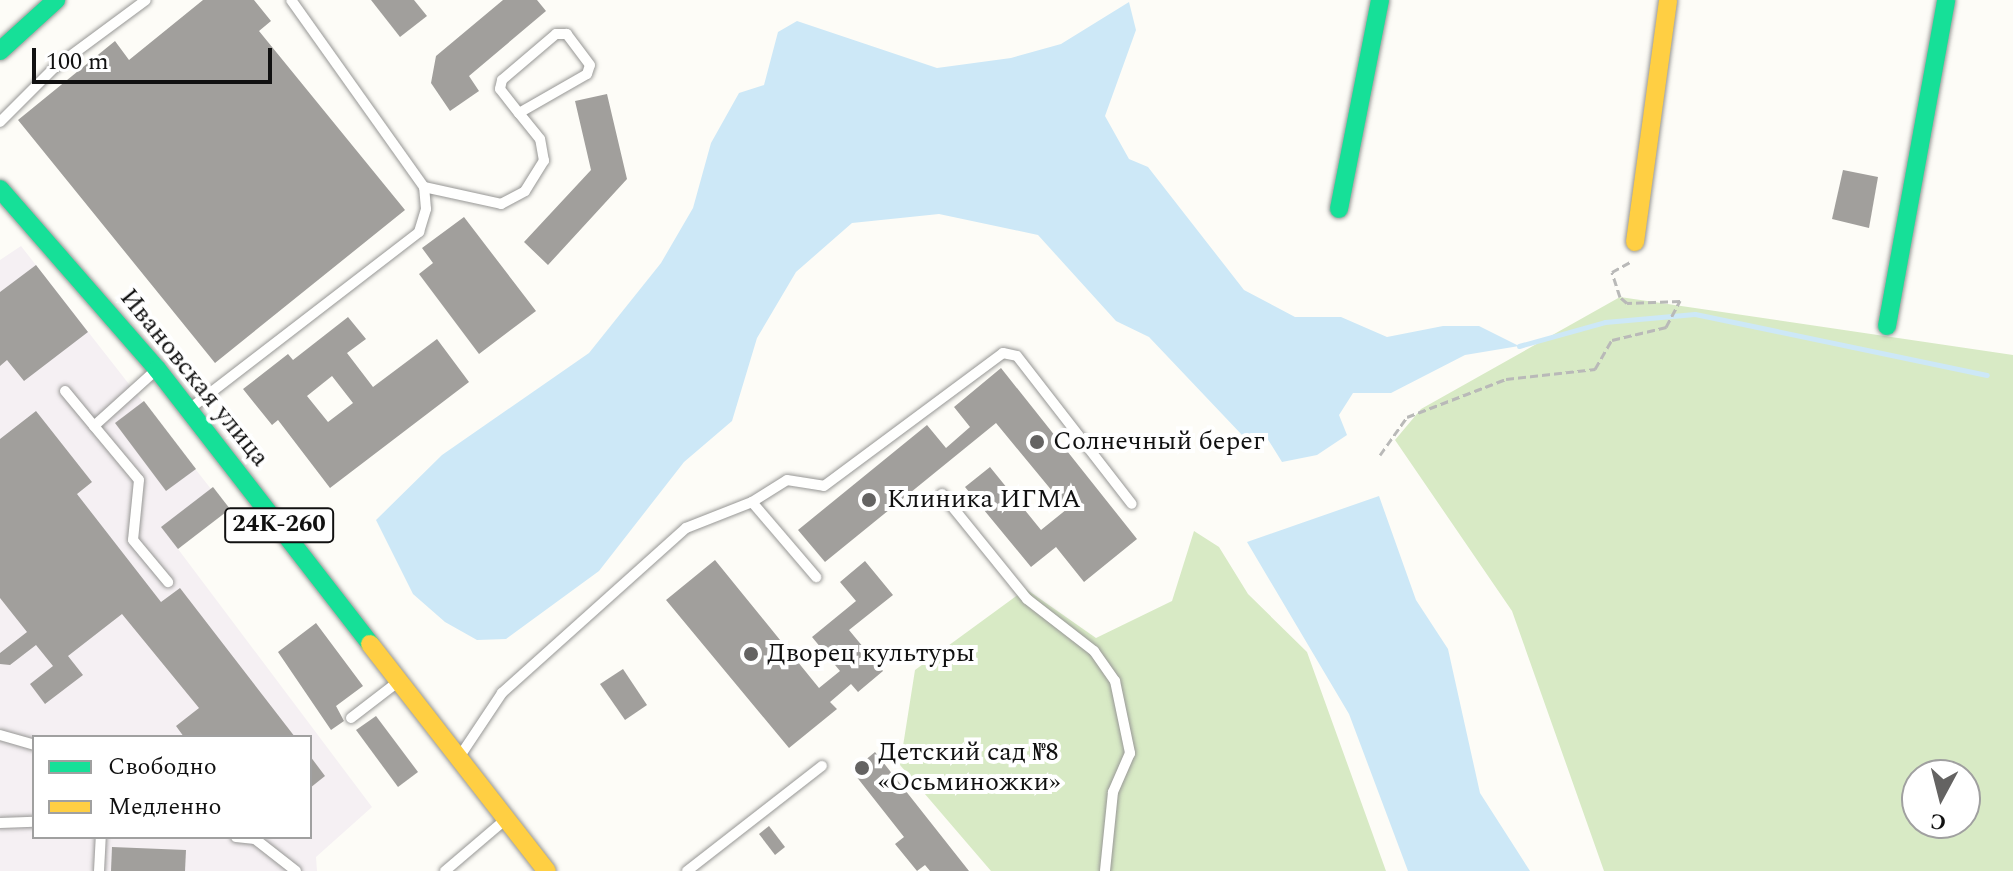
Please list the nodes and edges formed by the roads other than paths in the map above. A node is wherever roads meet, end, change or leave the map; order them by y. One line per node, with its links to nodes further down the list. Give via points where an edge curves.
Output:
1 (56, 0): 7 (main road)
2 (146, 0): 9 (lane, via 54,68)
3 (291, 0): 10 (lane)
4 (1380, 0): 12 (main road)
5 (1668, 0): 13 (main road)
6 (1946, 0): 14 (main road)
7 (0, 51)
8 (519, 113): 8 (lane, via 587,74 590,65 567,34 556,34 502,80 500,89); 10 (lane, via 540,139 544,161 525,191 501,204)
9 (0, 122)
10 (424, 187): 17 (lane, via 426,209 419,232)
11 (0, 189): 15 (main road, Ивановская улица / 24К-260)
12 (1339, 209)
13 (1635, 242)
14 (1887, 326)
15 (157, 369): 17 (main road, Ивановская улица / 24К-260); 18 (lane)
16 (65, 391): 18 (lane)
17 (189, 409): 24 (main road, Ивановская улица / 24К-260)
18 (94, 426): 23 (lane, via 139,480 133,540)
19 (942, 494): 40 (lane, via 1027,599 1094,651 1115,681 1130,753 1113,792)
20 (752, 502): 21 (lane, via 787,480 824,486 1003,353 1017,356); 22 (lane); 28 (lane, via 686,528 502,693)
21 (1132, 504)
22 (816, 577)
23 (168, 582)
24 (399, 681): 25 (lane); 28 (main road, Ивановская улица / 24К-260)
25 (351, 718)
26 (0, 735): 27 (lane)
27 (32, 744)
28 (459, 758): 30 (main road, Ивановская улица / 24К-260)
29 (822, 766): 39 (lane)
30 (506, 819): 37 (lane); 38 (main road, Ивановская улица / 24К-260)
31 (32, 822): 32 (lane)
32 (0, 823)
33 (101, 839): 35 (lane)
34 (255, 839): 36 (lane)
35 (99, 871)
36 (296, 871)
37 (445, 871)
38 (547, 871)
39 (687, 871)
40 (1105, 871)

